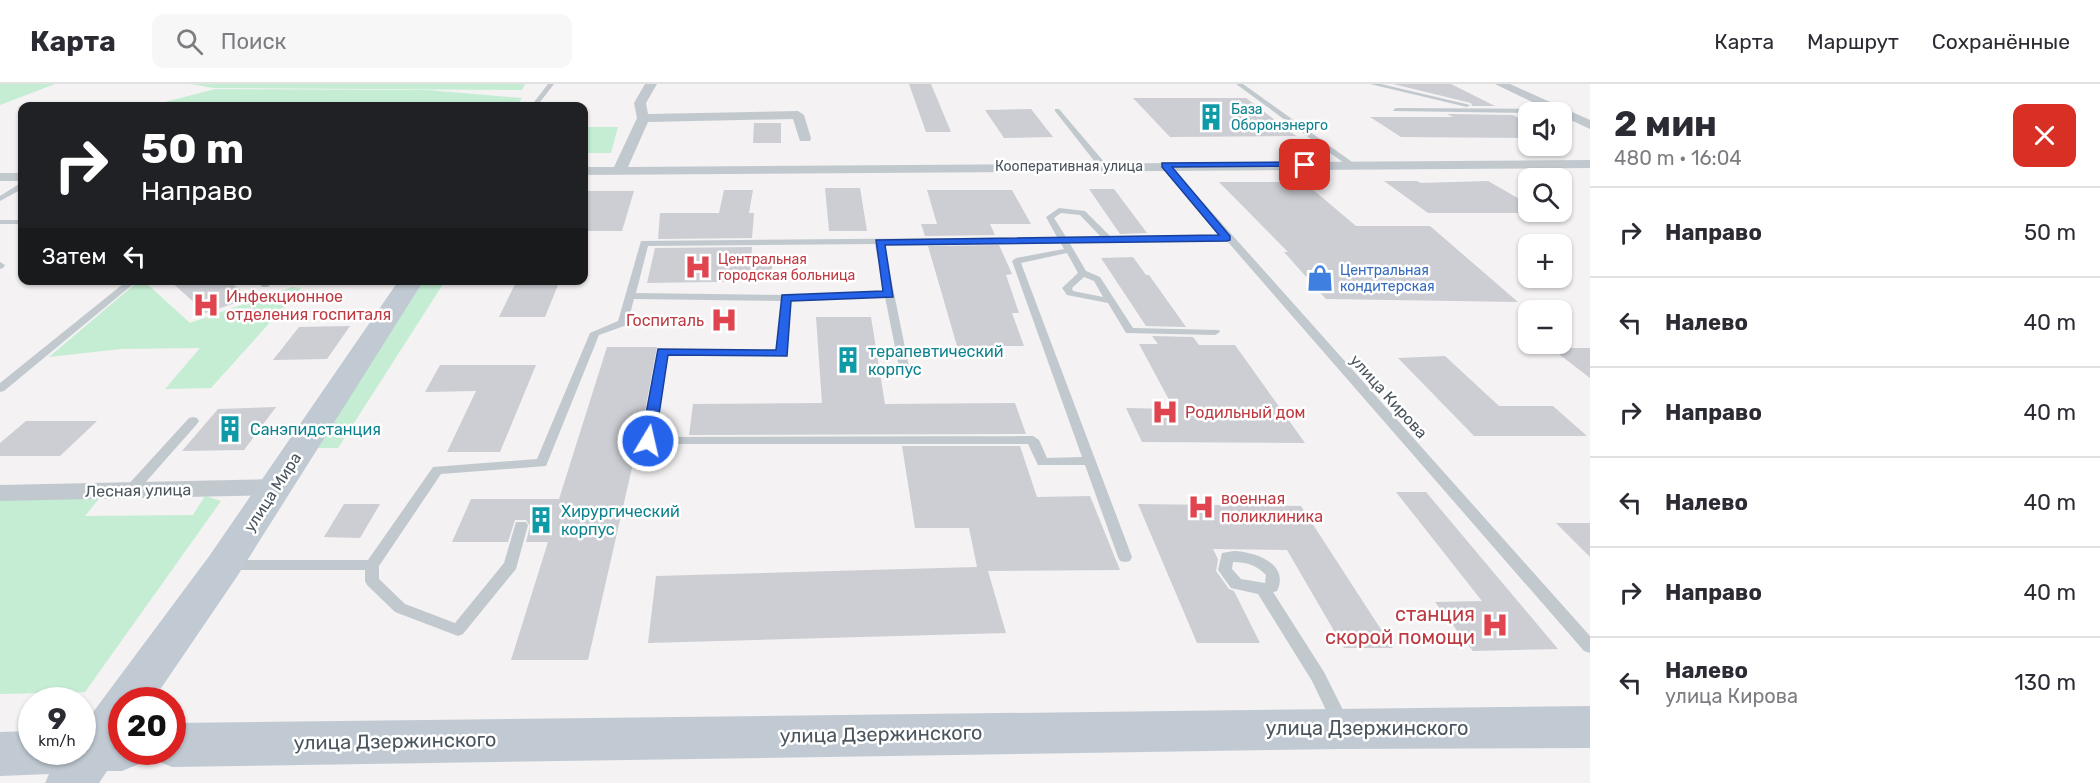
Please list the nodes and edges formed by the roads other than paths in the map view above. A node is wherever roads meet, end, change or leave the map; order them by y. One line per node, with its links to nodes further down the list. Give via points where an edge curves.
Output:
1 (551, 84): 6 (lane)
2 (651, 84): 13 (street, via 640,104)
3 (1239, 84): 16 (lane)
4 (1373, 84): 10 (lane)
5 (1501, 84): 7 (street)
6 (537, 102)
7 (1540, 102)
8 (1057, 110): 18 (lane)
9 (1396, 110): 10 (lane)
10 (1491, 110): 11 (lane)
11 (1518, 110)
12 (1572, 117): 14 (street)
13 (643, 118): 15 (street, via 798,115); 20 (street)
14 (1590, 125)
15 (805, 138)
16 (1351, 164): 17 (street, Кооперативная улица); 19 (street, Кооперативная улица)
17 (1590, 164)
18 (1102, 165): 19 (street, Кооперативная улица); 20 (street, Кооперативная улица)
19 (1165, 165): 28 (lane, улица Кирова)
20 (620, 169): 21 (street, Кооперативная улица)
21 (588, 171)
22 (0, 177): 23 (street)
23 (18, 177)
24 (18, 188): 25 (lane)
25 (0, 199)
26 (0, 222): 27 (lane)
27 (18, 222)
28 (1227, 238): 29 (lane); 52 (lane, улица Кирова)
29 (1109, 240): 31 (lane); 31 (lane, via 1082,213 1059,210 1050,218)
30 (879, 242): 31 (lane); 35 (lane); 36 (lane, via 644,243)
31 (1067, 246): 32 (lane); 43 (lane, via 1016,261)
32 (1083, 273): 38 (lane, via 1097,279); 38 (lane, via 1069,284 1070,293)
33 (128, 285): 41 (lane)
34 (409, 285): 44 (street, улица Мира)
35 (889, 294): 37 (lane); 40 (lane)
36 (630, 296): 37 (lane); 50 (lane, via 623,323 595,333 542,463 436,470)
37 (786, 298): 43 (lane, via 782,353 663,351 648,441 1033,440 1042,462)
38 (1111, 301): 39 (lane, via 1130,331)
39 (1215, 332)
40 (905, 372)
41 (0, 389)
42 (193, 421): 45 (lane)
43 (1091, 461): 48 (lane)
44 (275, 487): 45 (street, Лесная улица); 49 (street, улица Мира)
45 (131, 490): 46 (street, Лесная улица)
46 (0, 493)
47 (521, 525): 50 (lane, via 511,565 458,630 400,608 372,581)
48 (1125, 557)
49 (224, 565): 50 (lane); 53 (street, улица Мира)
50 (372, 565)
51 (1263, 589): 55 (lane, via 1318,677)
52 (1590, 647)
53 (137, 687)
54 (1590, 727): 55 (street, улица Дзержинского)
55 (1343, 728): 57 (street, улица Дзержинского)
56 (108, 736): 60 (street)
57 (186, 745)
58 (0, 754): 59 (street)
59 (18, 755)
60 (96, 759)

